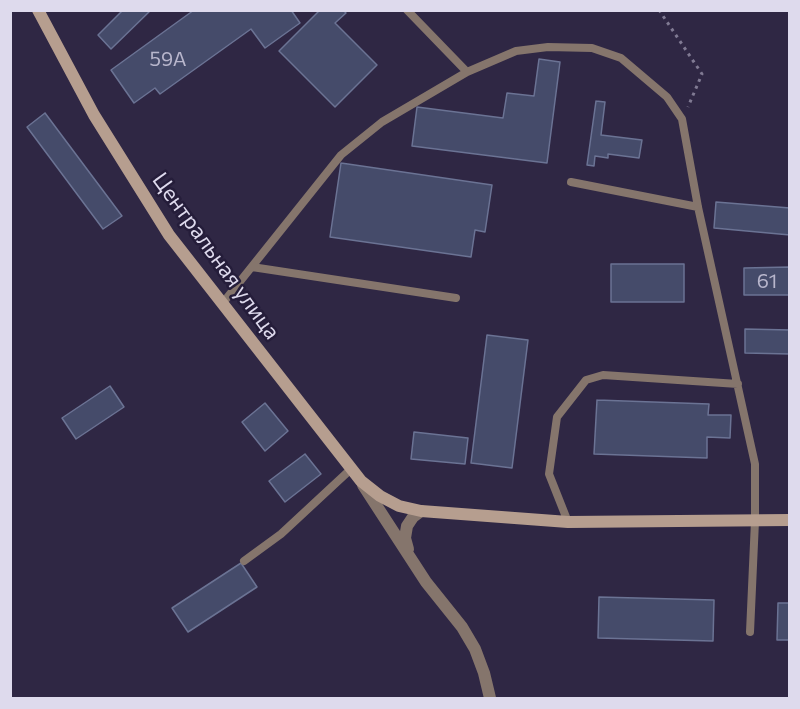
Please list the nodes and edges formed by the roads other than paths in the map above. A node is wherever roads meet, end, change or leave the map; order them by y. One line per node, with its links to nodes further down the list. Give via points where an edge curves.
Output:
1 (38, 10): 8 (street, Центральная улица, via 94,115 169,235)
2 (407, 10): 3 (lane)
3 (467, 72): 5 (lane, via 516,51 549,47 592,48 621,58 667,97 682,119); 6 (lane, via 382,122 341,155)
4 (571, 182): 5 (lane)
5 (698, 207): 9 (lane)
6 (252, 267): 7 (lane); 8 (lane)
7 (456, 298)
8 (222, 304): 10 (street, Центральная улица)
9 (738, 384): 14 (lane, via 755,464); 15 (lane, via 603,375 586,380 557,417 549,474)
10 (351, 469): 11 (street, Центральная улица); 17 (lane, via 281,534)
11 (361, 482): 12 (street, Центральная улица, via 399,506); 16 (street)
12 (421, 511): 15 (street, Центральная улица); 16 (street, via 407,526)
13 (789, 520): 14 (street, Центральная улица)
14 (755, 521): 15 (street, Центральная улица); 18 (lane)
15 (568, 522)
16 (409, 556): 19 (street, via 462,627 484,673)
17 (244, 561)
18 (750, 632)
19 (490, 699)

